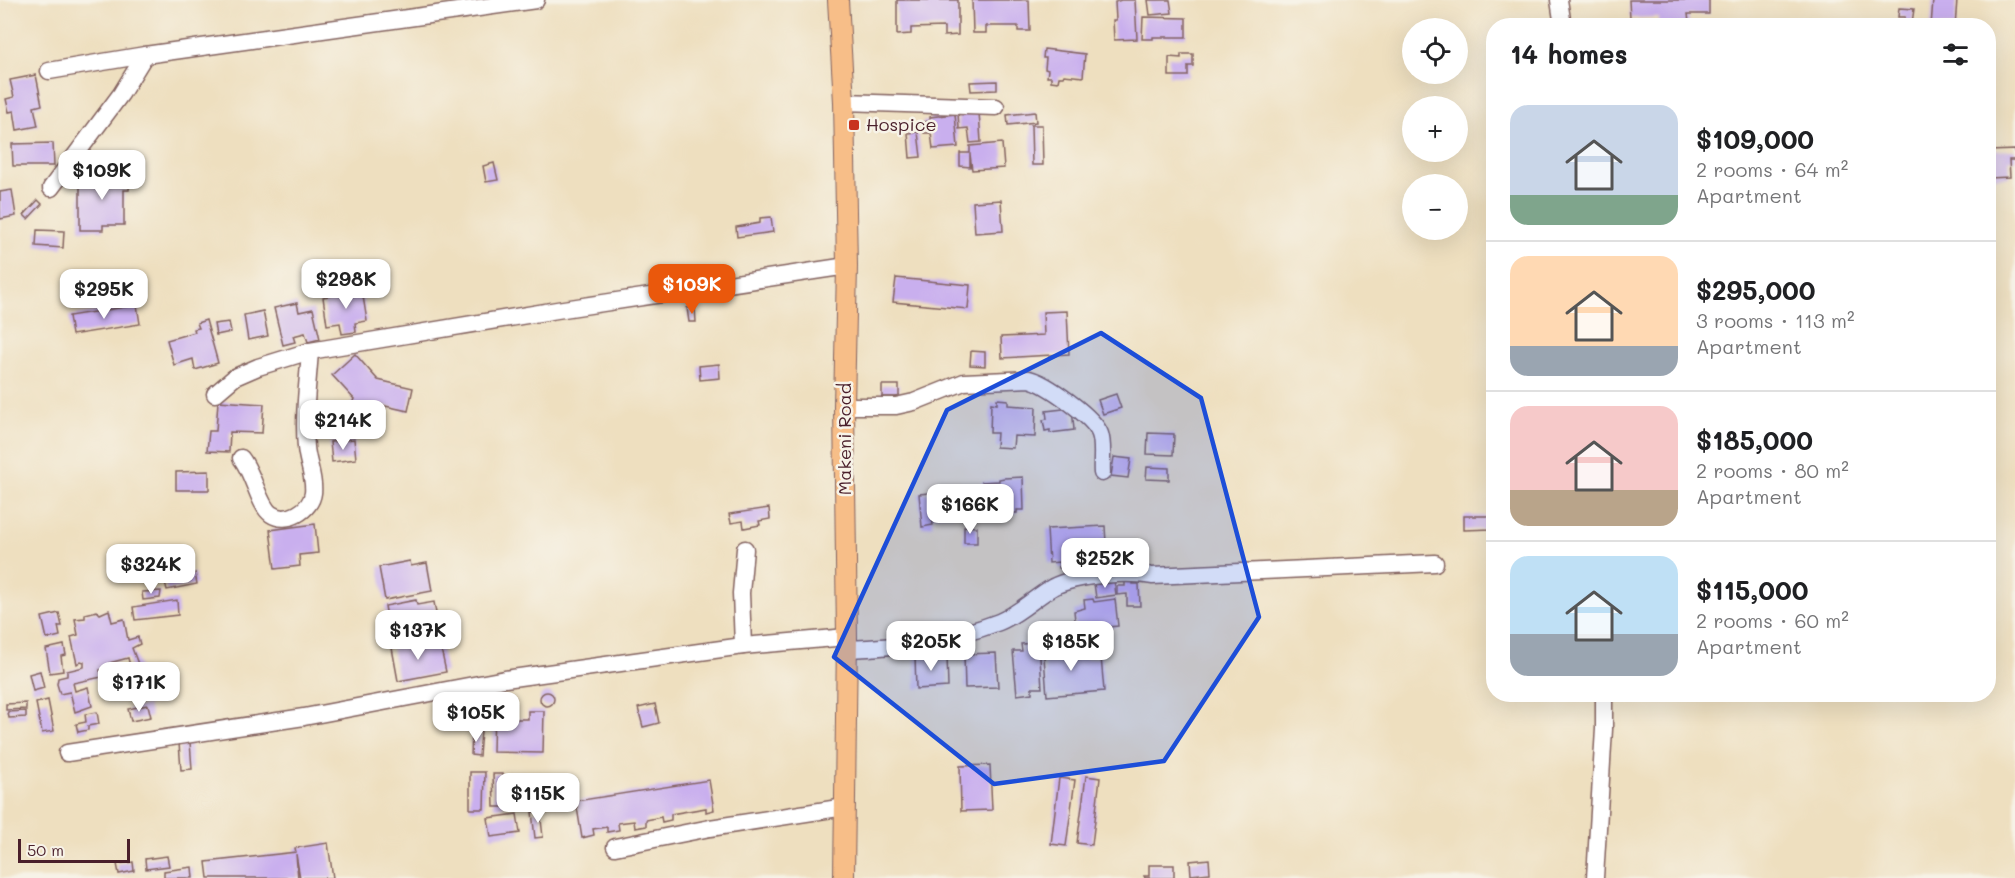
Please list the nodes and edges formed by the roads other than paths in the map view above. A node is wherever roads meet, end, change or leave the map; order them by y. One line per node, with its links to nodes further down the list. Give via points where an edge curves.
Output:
1 (536, 0): 5 (street)
2 (838, 0): 7 (main road, Makeni Road)
3 (1559, 0): 4 (street)
4 (1562, 18)
5 (146, 55): 6 (street); 9 (street)
6 (50, 71)
7 (844, 102): 8 (street); 10 (main road, Makeni Road)
8 (996, 106)
9 (51, 188)
10 (847, 266): 11 (street); 13 (main road, Makeni Road)
11 (310, 351): 12 (street, via 235,377); 14 (street, via 306,446 313,492 310,504 293,515 270,514)
12 (215, 394)
13 (844, 406): 15 (street, via 896,406 964,382 1038,381 1095,426 1100,435); 18 (main road, Makeni Road)
14 (241, 458)
15 (1102, 473)
16 (745, 549): 19 (street, via 741,593)
17 (1435, 564): 18 (street, via 1105,575 1053,587 1002,621 960,634 890,647)
18 (847, 643): 19 (street); 22 (main road, Makeni Road)
19 (743, 646): 21 (street, via 505,679 304,717)
20 (1604, 702): 25 (street)
21 (67, 753)
22 (845, 807): 23 (street); 24 (main road, Makeni Road)
23 (615, 847)
24 (844, 878)
25 (1595, 878)

